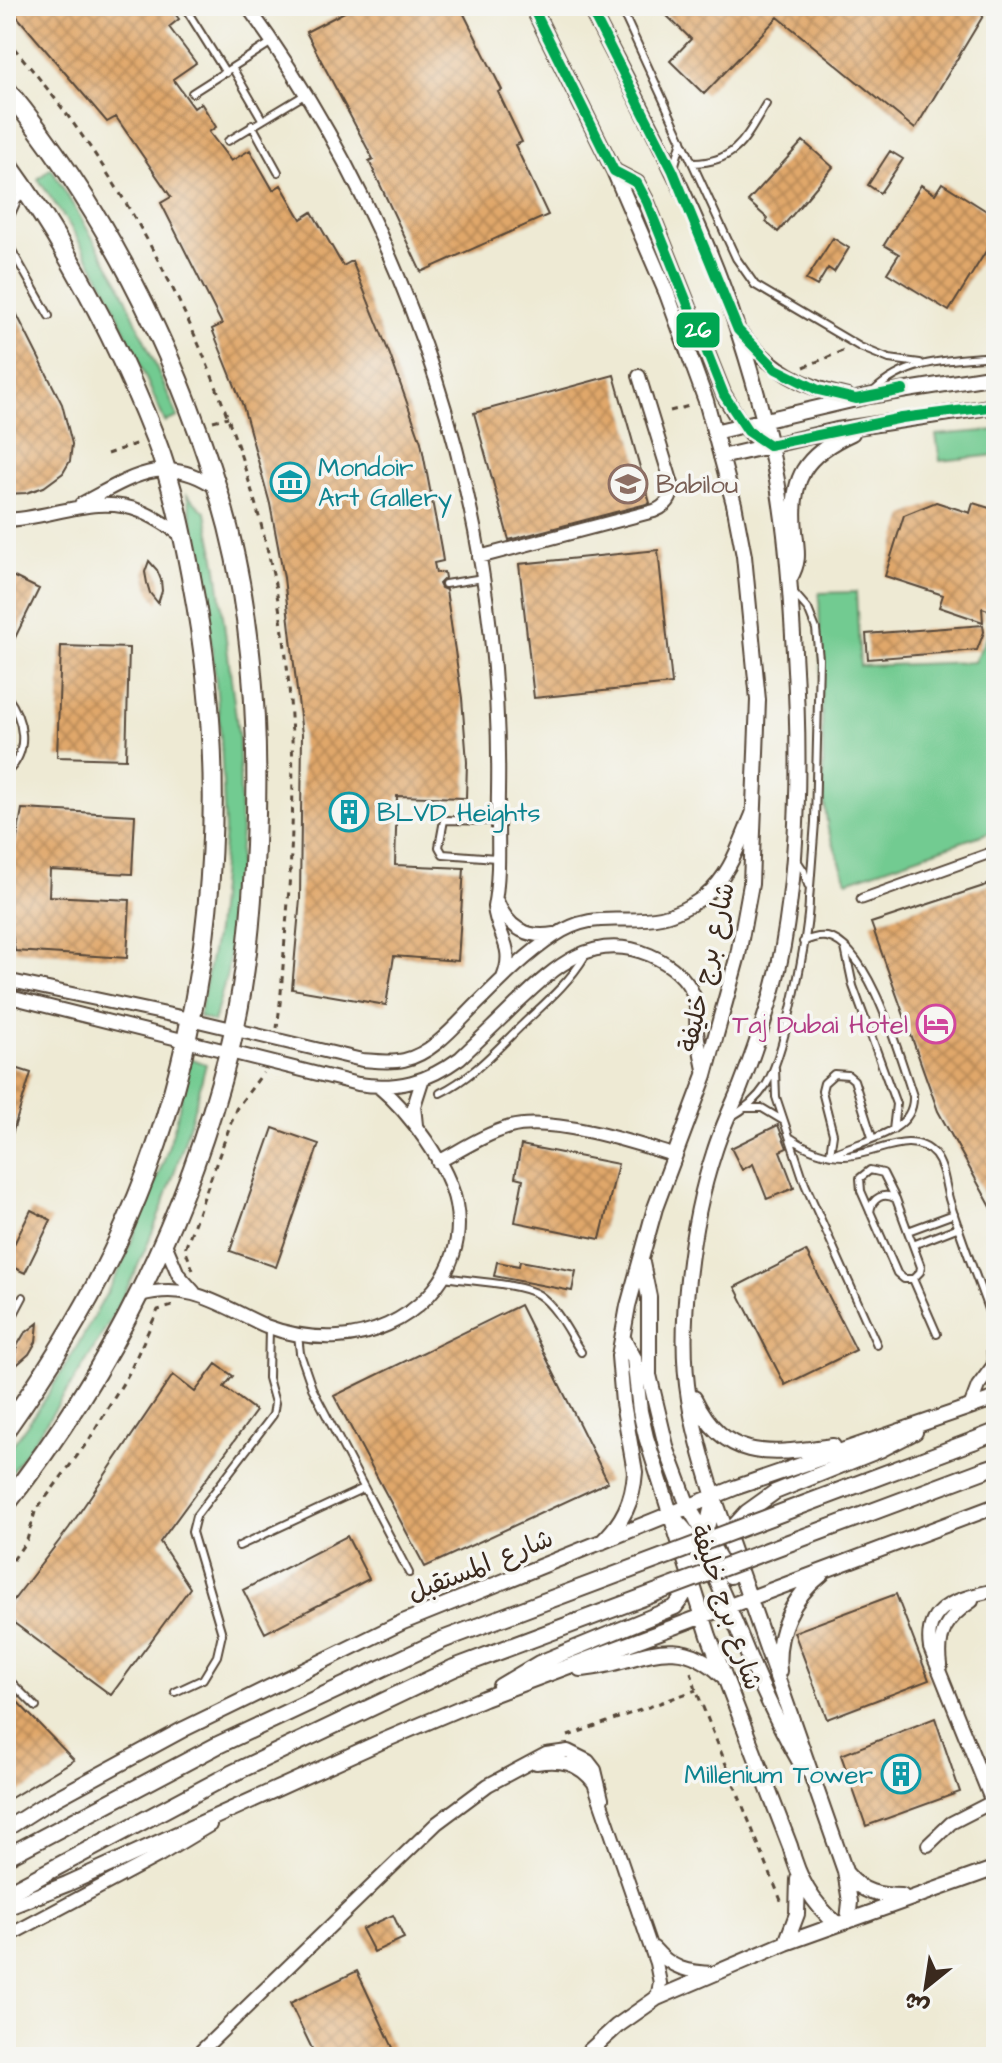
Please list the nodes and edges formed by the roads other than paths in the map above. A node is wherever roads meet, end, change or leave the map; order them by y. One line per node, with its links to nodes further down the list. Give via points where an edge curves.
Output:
1 (184, 6): 8 (lane)
2 (247, 6): 6 (street)
3 (532, 6): 19 (street, شارع برج خليفة)
4 (589, 6): 20 (street, شارع برج خليفة)
5 (620, 6): 15 (lane)
6 (272, 42): 7 (lane); 11 (street)
7 (233, 69): 8 (lane); 13 (lane)
8 (226, 73): 10 (lane)
9 (6, 89): 40 (main road, via 51,149 137,289)
10 (192, 93)
11 (306, 94): 13 (lane); 44 (street, via 360,193 406,298 457,451)
12 (766, 104): 18 (lane, via 737,149 717,160)
13 (262, 119): 14 (lane)
14 (252, 125): 16 (lane); 21 (lane)
15 (683, 138): 18 (lane); 20 (lane)
16 (228, 141)
17 (6, 162): 22 (main road)
18 (694, 163): 28 (lane, via 747,277 860,347 889,359)
19 (614, 171): 34 (street, via 637,183 647,202 724,395); 36 (street, شارع برج خليفة, via 667,294)
20 (673, 171): 26 (street, شارع برج خليفة)
21 (278, 172)
22 (23, 187): 23 (lane); 39 (main road, via 87,291)
23 (6, 225)
24 (6, 240): 25 (lane)
25 (49, 316)
26 (738, 330): 31 (street, via 788,377 818,390); 33 (street, شارع برج خليفة)
27 (996, 356): 28 (lane)
28 (920, 363): 31 (lane)
29 (639, 376): 44 (street, via 672,484 667,504)
30 (996, 376): 31 (street)
31 (863, 398): 33 (street)
32 (996, 406): 35 (street)
33 (764, 419): 34 (street); 37 (street, شارع برج خليفة)
34 (741, 425): 36 (street); 37 (street)
35 (870, 425): 37 (street); 47 (street, via 820,450 798,478 798,563)
36 (714, 432): 38 (street, شارع برج خليفة)
37 (769, 445): 38 (street); 47 (street, شارع برج خليفة)
38 (721, 457): 50 (street, شارع برج خليفة, via 750,600 758,700)
39 (165, 469): 40 (street, via 193,474); 41 (street, via 139,474); 43 (main road)
40 (218, 489): 66 (main road, via 246,625 256,751 252,899)
41 (75, 508): 42 (street); 43 (street, via 107,505 138,510)
42 (6, 520)
43 (183, 536): 65 (main road, via 206,663 214,789 210,884)
44 (479, 557): 45 (street)
45 (483, 578): 46 (lane); 51 (street, via 498,695)
46 (445, 584)
47 (790, 585): 53 (street, شارع برج خليفة, via 797,745); 57 (lane, via 816,629 819,659)
48 (6, 695): 49 (lane, via 23,739 18,759)
49 (6, 773)
50 (754, 810): 58 (street, via 732,863 704,896 660,917 595,919); 70 (street, شارع برج خليفة, via 747,915)
51 (497, 821): 54 (street); 54 (lane, via 444,820 439,847 443,854)
52 (996, 851): 56 (street)
53 (793, 856): 57 (lane, via 808,882); 75 (street, شارع برج خليفة, via 789,909 772,990)
54 (496, 858): 55 (street)
55 (496, 898): 58 (street, via 507,920 523,933); 62 (street, via 495,916 508,950)
56 (862, 899)
57 (809, 900): 59 (lane)
58 (557, 933): 62 (street)
59 (803, 942): 60 (lane, via 825,937); 69 (lane)
60 (845, 948): 77 (lane, via 853,986 896,1104); 77 (lane, via 877,995 913,1096 912,1113)
61 (587, 951): 70 (street, via 624,947 674,968 694,995); 71 (street, via 556,967 460,1058); 73 (lane, via 567,981 513,1034 470,1075)
62 (503, 978): 66 (street, via 443,1037 406,1059 362,1060)
63 (6, 980): 65 (street)
64 (6, 996): 67 (street)
65 (190, 1019): 66 (street); 67 (main road)
66 (234, 1030): 68 (main road)
67 (186, 1041): 68 (street); 111 (main road, via 158,1137 120,1236 66,1339)
68 (229, 1053): 72 (street); 89 (main road, via 199,1150)
69 (775, 1068): 74 (lane); 76 (lane, via 774,1088)
70 (705, 1075): 81 (street, شارع برج خليفة)
71 (422, 1081): 72 (street); 78 (street, via 414,1106)
72 (379, 1087): 78 (street)
73 (440, 1093)
74 (745, 1108): 75 (lane); 76 (lane, via 762,1108)
75 (726, 1120): 107 (street, شارع برج خليفة, via 705,1183 692,1248)
76 (785, 1122): 80 (lane)
77 (893, 1130): 79 (lane)
78 (418, 1132): 83 (street)
79 (872, 1137): 82 (lane); 82 (lane, via 854,1080 834,1074 822,1091 833,1134)
80 (791, 1138): 82 (lane); 104 (lane, via 814,1206)
81 (673, 1155): 83 (street, via 555,1125 526,1124 498,1131); 91 (street, شارع برج خليفة)
82 (830, 1155): 86 (lane, via 858,1155 904,1142 925,1146 940,1162)
83 (438, 1162): 92 (street, via 456,1202 458,1224)
84 (896, 1199): 85 (lane, via 879,1197); 85 (lane, via 883,1173 864,1172 859,1185); 88 (lane)
85 (870, 1212): 93 (lane, via 897,1273)
86 (954, 1214): 87 (lane); 88 (lane)
87 (959, 1227): 90 (lane); 97 (lane)
88 (908, 1231): 90 (lane)
89 (163, 1239): 94 (street, via 178,1274); 95 (main road)
90 (913, 1245): 93 (lane, via 921,1267)
91 (642, 1259): 103 (street, شارع برج خليفة); 118 (street, via 649,1297 649,1375 672,1467)
92 (444, 1277): 102 (street, via 419,1307 385,1326 342,1337); 105 (lane, via 539,1295)
93 (913, 1279): 101 (lane)
94 (194, 1292): 95 (street, via 167,1289); 99 (street)
95 (140, 1295): 117 (main road, via 79,1403)
96 (23, 1297): 100 (lane)
97 (989, 1312): 98 (lane); 106 (lane)
98 (996, 1324)
99 (269, 1327): 102 (street); 139 (lane, via 273,1415 196,1516 192,1532 222,1634 217,1656 203,1679)
100 (6, 1329)
101 (937, 1334)
102 (298, 1335): 115 (lane, via 312,1388)
103 (624, 1340): 120 (street, شارع برج خليفة, via 634,1358 640,1411); 124 (street, via 620,1365 634,1487 625,1513)
104 (877, 1345)
105 (581, 1352)
106 (993, 1364): 109 (street)
107 (687, 1374): 113 (street, via 702,1412 720,1433 743,1447 779,1453); 116 (street, شارع برج خليفة)
108 (996, 1398): 109 (street, شارع المستقبل)
109 (970, 1407): 110 (street, شارع المستقبل)
110 (930, 1422): 113 (street, شارع المستقبل); 122 (street, via 880,1450 775,1492)
111 (6, 1429)
112 (996, 1432): 149 (main road, bridge, via 442,1640 218,1745)
113 (857, 1444): 116 (street, شارع المستقبل)
114 (990, 1468): 153 (main road, bridge, via 454,1668 245,1767)
115 (364, 1488): 125 (lane); 129 (lane)
116 (714, 1497): 118 (street, شارع المستقبل); 121 (street); 122 (street, شارع برج خليفة)
117 (6, 1504): 123 (lane)
118 (688, 1506): 120 (street, شارع المستقبل); 121 (street)
119 (996, 1506): 128 (street)
120 (670, 1514): 124 (street, شارع المستقبل); 126 (street); 130 (street, شارع برج خليفة)
121 (705, 1533): 126 (street); 127 (street)
122 (727, 1534): 127 (street); 132 (street, شارع برج خليفة)
123 (6, 1538)
124 (602, 1542): 147 (street, شارع المستقبل, via 330,1656)
125 (239, 1546)
126 (700, 1549): 127 (street); 130 (street)
127 (714, 1560): 132 (street); 133 (street); 134 (street)
128 (840, 1563): 132 (street); 138 (street, via 816,1579 789,1613 779,1652)
129 (409, 1573)
130 (692, 1579): 134 (street, شارع برج خليفة); 140 (street, via 675,1607 539,1663)
131 (990, 1591): 146 (street, via 953,1614 939,1647 942,1674)
132 (748, 1598): 133 (street); 138 (street, شارع برج خليفة)
133 (728, 1607): 134 (street); 143 (street, via 780,1728)
134 (703, 1616): 135 (street); 137 (street, شارع برج خليفة)
135 (563, 1668): 137 (street, via 596,1667 658,1651 685,1653); 140 (street)
136 (6, 1677): 141 (lane)
137 (725, 1678): 152 (street, شارع برج خليفة)
138 (783, 1691): 143 (street, شارع برج خليفة)
139 (175, 1692)
140 (484, 1698): 145 (street)
141 (36, 1707)
142 (525, 1765): 144 (street, via 570,1763 588,1775); 144 (street, via 568,1751 595,1770); 162 (street, via 437,1823)
143 (816, 1790): 151 (street, شارع برج خليفة)
144 (602, 1799): 158 (street)
145 (238, 1806): 155 (street); 157 (street, via 160,1855)
146 (994, 1807): 148 (street, via 951,1823)
147 (6, 1827)
148 (928, 1845)
149 (6, 1857)
150 (996, 1868): 154 (street)
151 (845, 1871): 154 (street, via 876,1895); 156 (street, شارع برج خليفة, via 850,1902)
152 (798, 1875): 156 (street, شارع برج خليفة, via 814,1902); 159 (street, via 797,1914)
153 (6, 1894)
154 (915, 1896): 156 (street)
155 (6, 1908)
156 (842, 1922): 159 (street)
157 (6, 1937)
158 (650, 1942): 160 (street, via 682,1971); 161 (street, via 659,1975)
159 (786, 1943): 160 (street)
160 (714, 1973): 161 (street)
161 (657, 1998): 163 (street)
162 (195, 2057)
163 (583, 2057)

